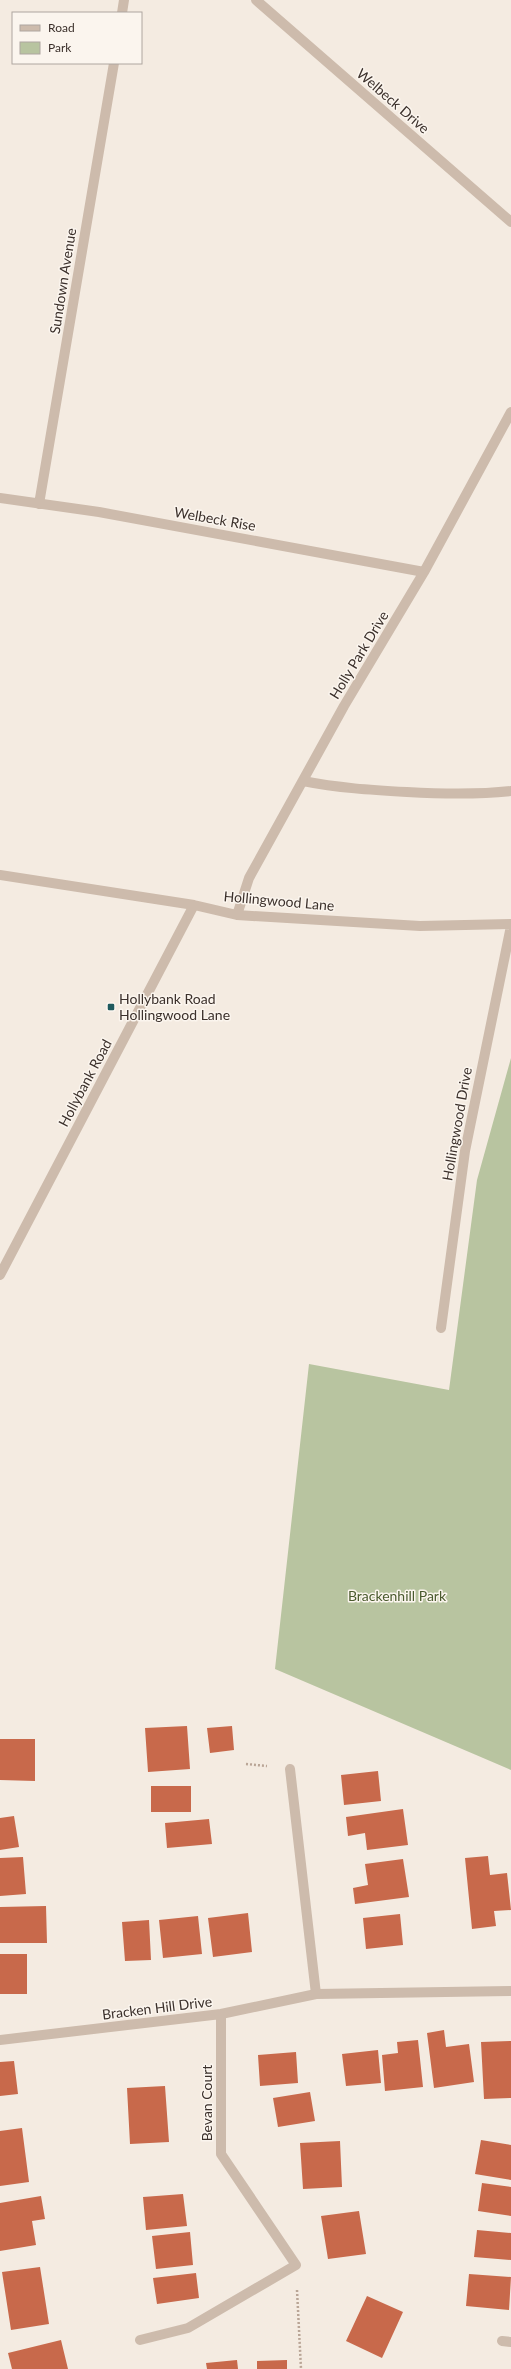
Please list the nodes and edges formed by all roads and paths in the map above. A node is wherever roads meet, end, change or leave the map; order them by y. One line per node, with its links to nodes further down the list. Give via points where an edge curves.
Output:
1 (124, 0): 3 (street)
2 (256, 0): 5 (street, Welbeck Drive)
3 (122, 12)
4 (114, 64): 8 (street, Sundown Avenue)
5 (511, 222)
6 (511, 412): 9 (street, Holly Park Drive)
7 (0, 498): 8 (street, Welbeck Rise)
8 (39, 504): 9 (street, Welbeck Rise, via 100,512)
9 (424, 572): 10 (street, Holly Park Drive, via 344,706)
10 (303, 781): 11 (street, via 340,789 480,795); 14 (street, Holly Park Drive, via 249,878)
11 (511, 791)
12 (0, 875): 13 (street, Hollingwood Lane)
13 (194, 905): 14 (street, Hollingwood Lane); 16 (street, Hollybank Road)
14 (237, 915): 15 (street, Hollingwood Lane, via 420,926)
15 (511, 925): 17 (street, Hollingwood Drive, via 465,1150)
16 (0, 1275)
17 (441, 1328)
18 (290, 1769): 20 (street)
19 (511, 1991): 20 (street, Bracken Hill Drive)
20 (316, 1994): 21 (street, Bracken Hill Drive)
21 (221, 2014): 22 (street, Bracken Hill Drive); 23 (street, Bevan Court, via 221,2154)
22 (0, 2040)
23 (296, 2265): 24 (street, via 188,2328); 25 (path)
24 (140, 2340)
25 (301, 2369)

